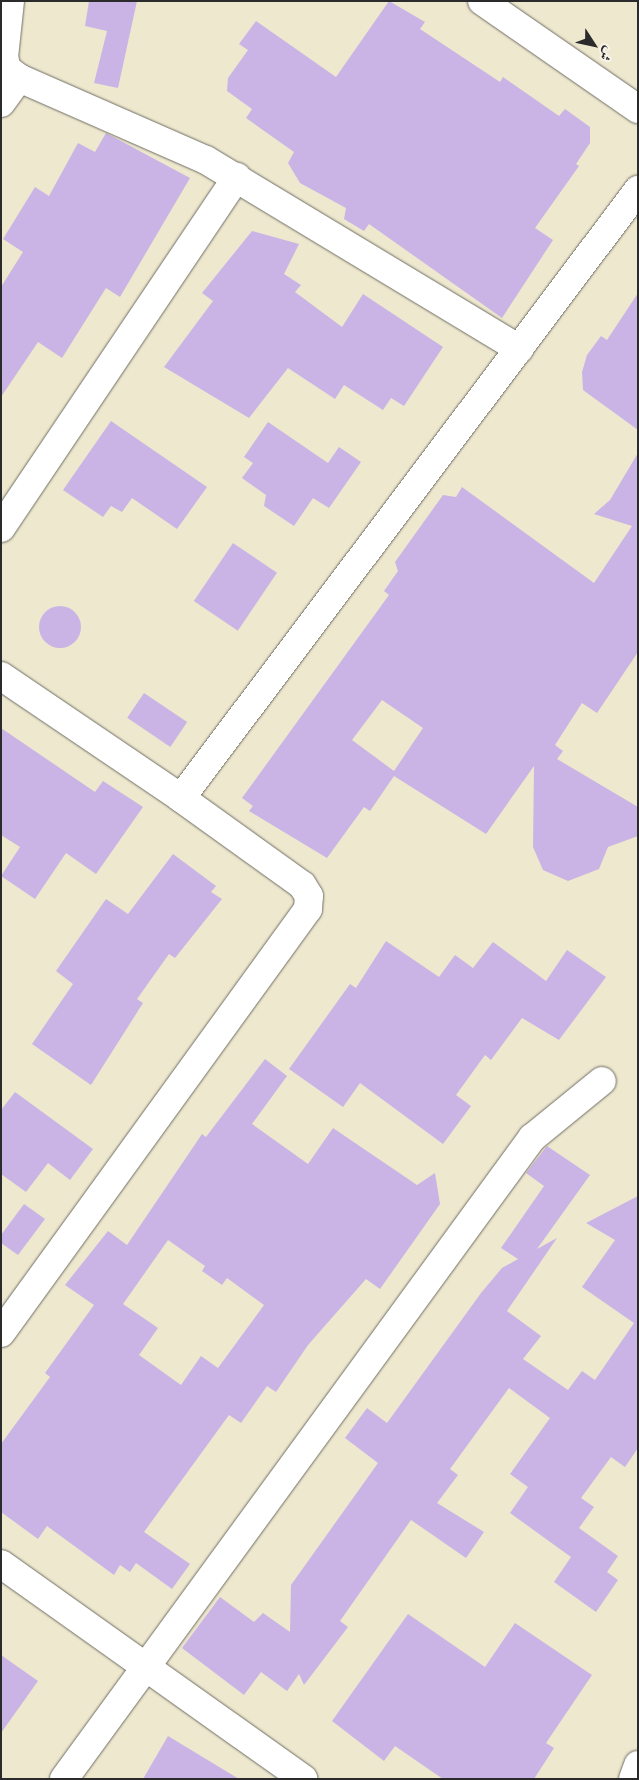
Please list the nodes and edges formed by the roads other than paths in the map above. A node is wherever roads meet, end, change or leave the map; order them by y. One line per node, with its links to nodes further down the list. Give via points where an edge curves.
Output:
1 (10, 1): 3 (street, via 4,57 7,69)
2 (482, 1): 5 (street)
3 (19, 78): 4 (street); 6 (street)
4 (1, 103)
5 (638, 109)
6 (237, 177): 8 (street); 9 (street)
7 (638, 190): 8 (street)
8 (519, 349): 11 (street)
9 (1, 528)
10 (1, 676): 11 (street)
11 (181, 798): 13 (street, via 302,885 309,896 308,909)
12 (602, 1081): 15 (street, via 532,1138)
13 (1, 1333)
14 (1, 1564): 15 (street)
15 (143, 1666): 17 (street); 18 (street)
16 (638, 1765): 19 (street)
17 (64, 1779)
18 (302, 1779)
19 (633, 1779)

